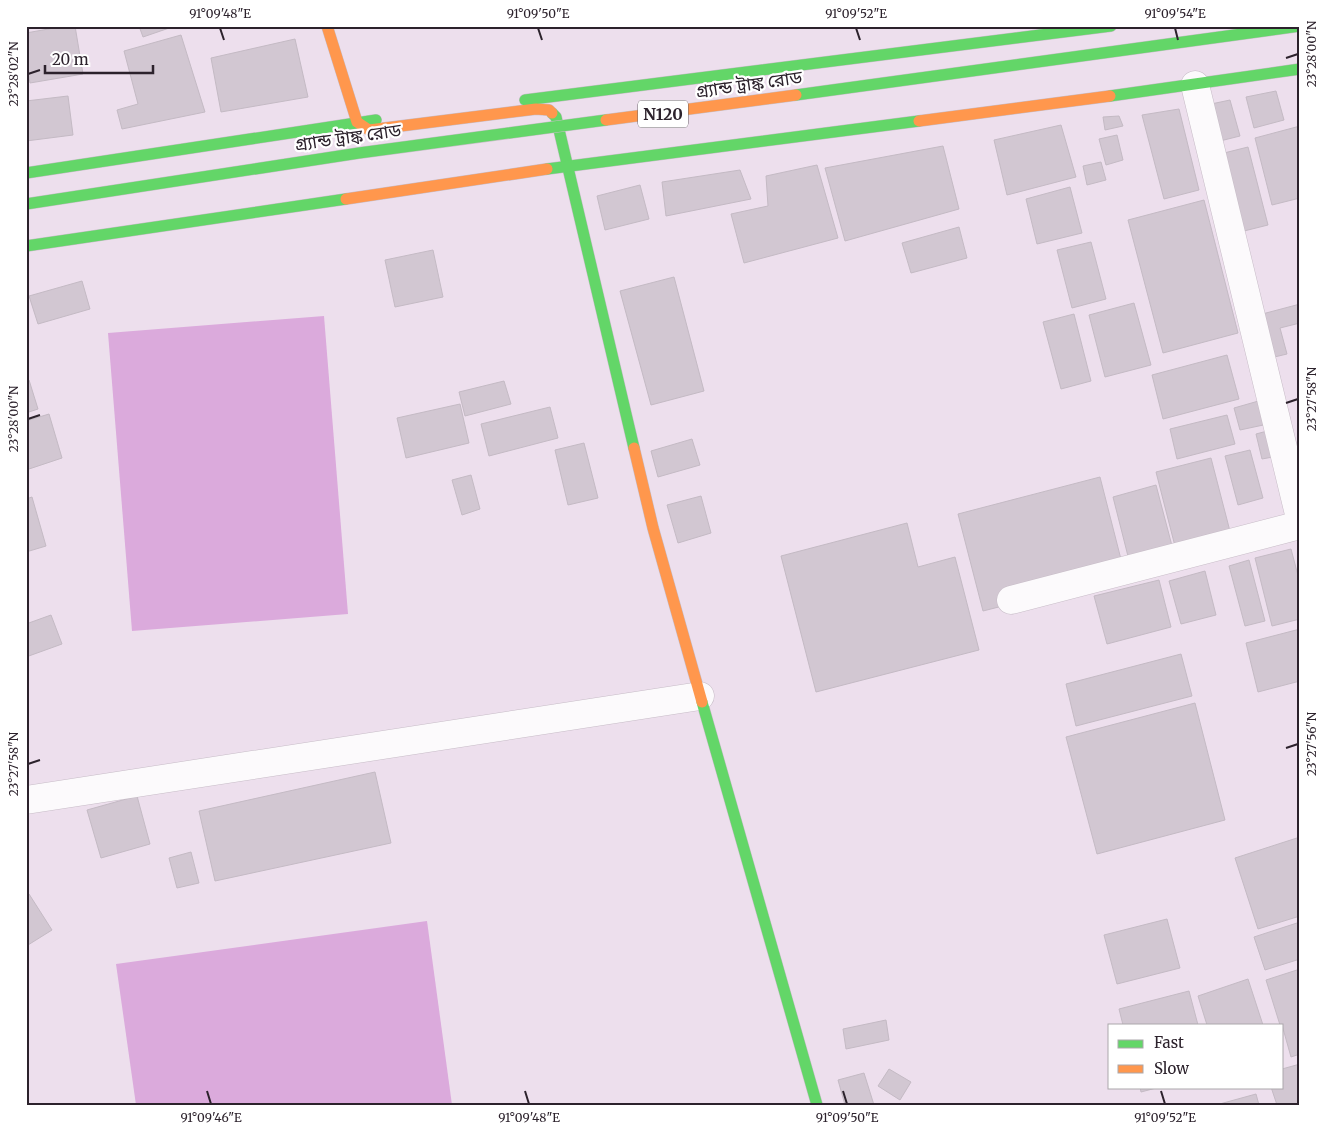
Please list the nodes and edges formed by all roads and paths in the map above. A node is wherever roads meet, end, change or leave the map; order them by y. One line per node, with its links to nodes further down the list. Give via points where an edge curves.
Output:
1 (326, 26): 6 (main road)
2 (1111, 26): 6 (main road)
3 (1300, 26): 9 (main road, গ্র্যান্ড ট্রাঙ্ক রোড / N120, bridge, via 662,114 554,125)
4 (1300, 69): 5 (main road)
5 (1194, 85): 7 (main road); 11 (street)
6 (357, 122): 7 (main road, via 369,130 549,110 556,117); 8 (main road)
7 (570, 166): 10 (main road); 14 (main road, via 653,528)
8 (26, 173)
9 (26, 204)
10 (26, 246)
11 (1300, 518)
12 (1300, 525): 13 (street)
13 (1010, 600)
14 (700, 696): 15 (street); 16 (main road)
15 (26, 800)
16 (817, 1105)

